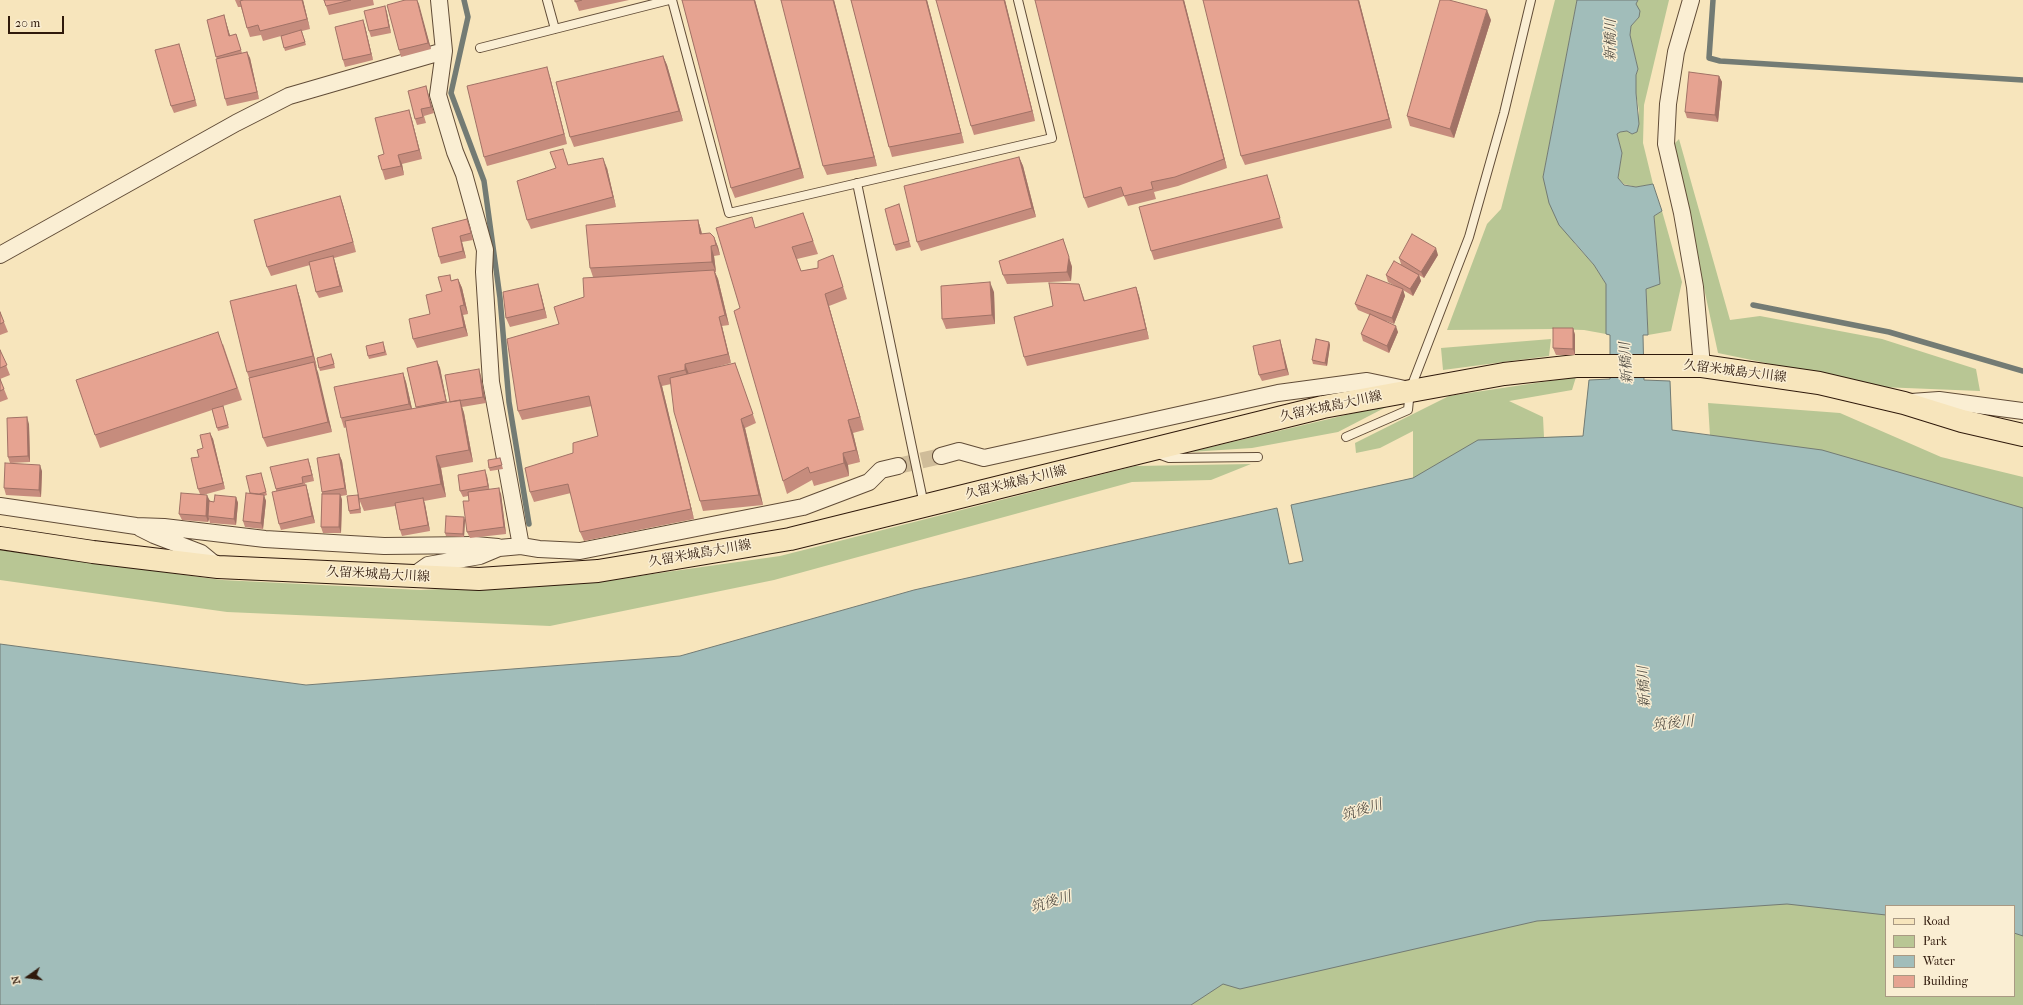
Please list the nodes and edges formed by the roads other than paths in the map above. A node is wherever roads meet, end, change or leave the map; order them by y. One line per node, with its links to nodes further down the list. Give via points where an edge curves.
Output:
1 (439, 0): 9 (street)
2 (547, 0): 7 (lane)
3 (671, 0): 7 (lane); 10 (lane, via 729,213)
4 (1018, 0): 10 (lane, via 1052,138)
5 (1531, 0): 13 (lane, via 1504,113 1469,237)
6 (1691, 0): 12 (street, via 1676,52 1668,104 1666,144 1696,288)
7 (555, 29): 8 (lane)
8 (480, 48)
9 (444, 51): 11 (street, via 289,96); 26 (street, via 438,95 485,250 491,382)
10 (856, 183): 23 (lane)
11 (0, 255)
12 (1702, 366): 13 (main road, 久留米城島大川線, via 1576,366 1504,374); 14 (main road, 久留米城島大川線, via 1819,382)
13 (1410, 390): 17 (lane, via 1408,410); 18 (main road, 久留米城島大川線, via 1322,407); 19 (street, via 1367,381 1278,393 984,458 959,451)
14 (1904, 403): 15 (street, via 1939,400); 16 (main road, 久留米城島大川線, via 1962,421)
15 (2023, 411)
16 (2023, 435)
17 (1346, 437)
18 (1147, 450): 20 (lane, via 1169,458); 23 (main road, 久留米城島大川線)
19 (940, 456)
20 (1258, 457)
21 (898, 466): 26 (street, via 881,470 869,482 803,507 580,551)
22 (0, 506): 24 (street)
23 (924, 506): 29 (main road, 久留米城島大川線, via 790,539 598,571 479,579)
24 (136, 526): 27 (street, via 266,539 384,546 475,545); 28 (street, via 201,553)
25 (0, 538): 28 (main road, 久留米城島大川線)
26 (521, 546): 27 (street)
27 (499, 548): 29 (street, via 480,556 428,565)
28 (218, 567): 29 (main road, 久留米城島大川線)
29 (411, 577)

